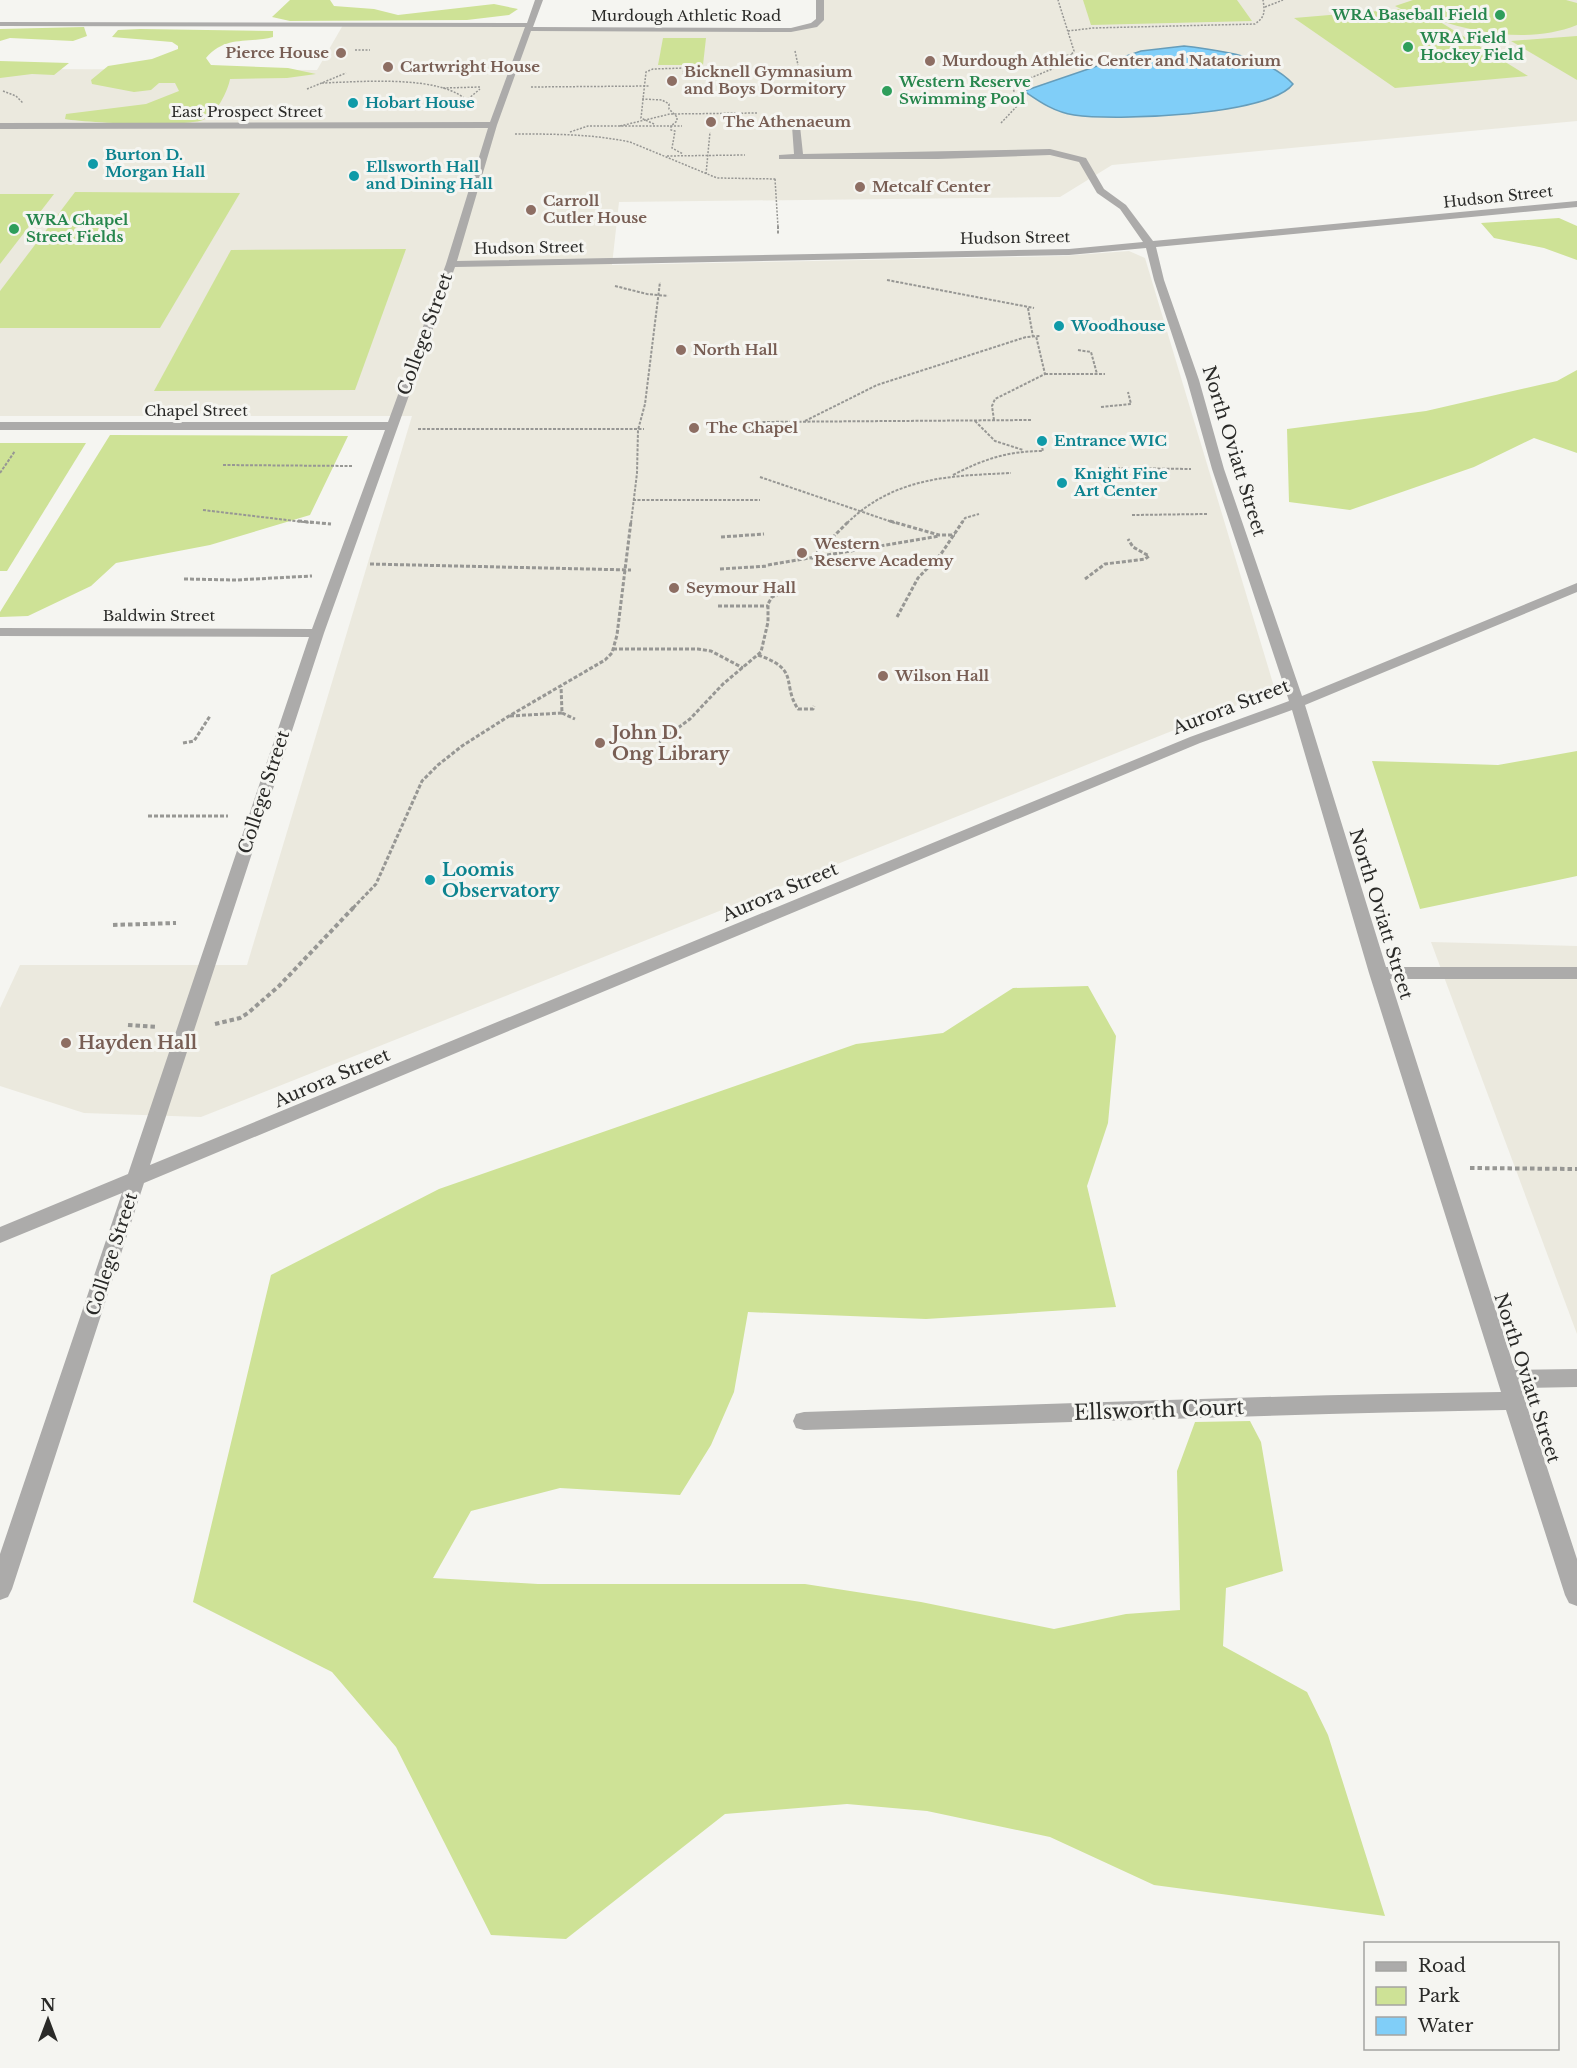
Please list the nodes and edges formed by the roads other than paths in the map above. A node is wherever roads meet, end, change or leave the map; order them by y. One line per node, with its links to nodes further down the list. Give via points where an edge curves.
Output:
1 (539, 0): 4 (street, College Street)
2 (820, 0): 4 (street, Murdough Athletic Road, via 820,20 803,28)
3 (0, 24): 4 (street)
4 (529, 27): 7 (street, College Street)
5 (0, 126): 7 (street, East Prospect Street, via 474,126)
6 (796, 126): 9 (street)
7 (492, 130): 12 (street, College Street)
8 (782, 157): 9 (street, North Oviatt Street)
9 (799, 157): 11 (street, North Oviatt Street, via 1050,152 1068,155 1083,160 1100,191 1123,207)
10 (1577, 204): 11 (street, Hudson Street)
11 (1150, 244): 12 (street, Hudson Street, via 1069,252); 18 (street, North Oviatt Street, via 1232,514)
12 (451, 264): 14 (street, College Street)
13 (0, 426): 14 (street, Chapel Street)
14 (391, 428): 17 (street, College Street)
15 (1577, 587): 18 (street, Aurora Street)
16 (0, 632): 17 (street, Baldwin Street)
17 (317, 633): 21 (street, College Street)
18 (1297, 703): 19 (street, North Oviatt Street); 21 (street, Aurora Street, via 1184,745)
19 (1378, 973): 20 (street); 24 (street, North Oviatt Street)
20 (1577, 974)
21 (136, 1180): 22 (street, Aurora Street); 27 (street, College Street)
22 (0, 1235)
23 (1577, 1378): 24 (street)
24 (1507, 1379): 25 (street, North Oviatt Street)
25 (1514, 1401): 26 (street, Ellsworth Court); 28 (street, North Oviatt Street)
26 (804, 1421)
27 (0, 1589)
28 (1577, 1595)

